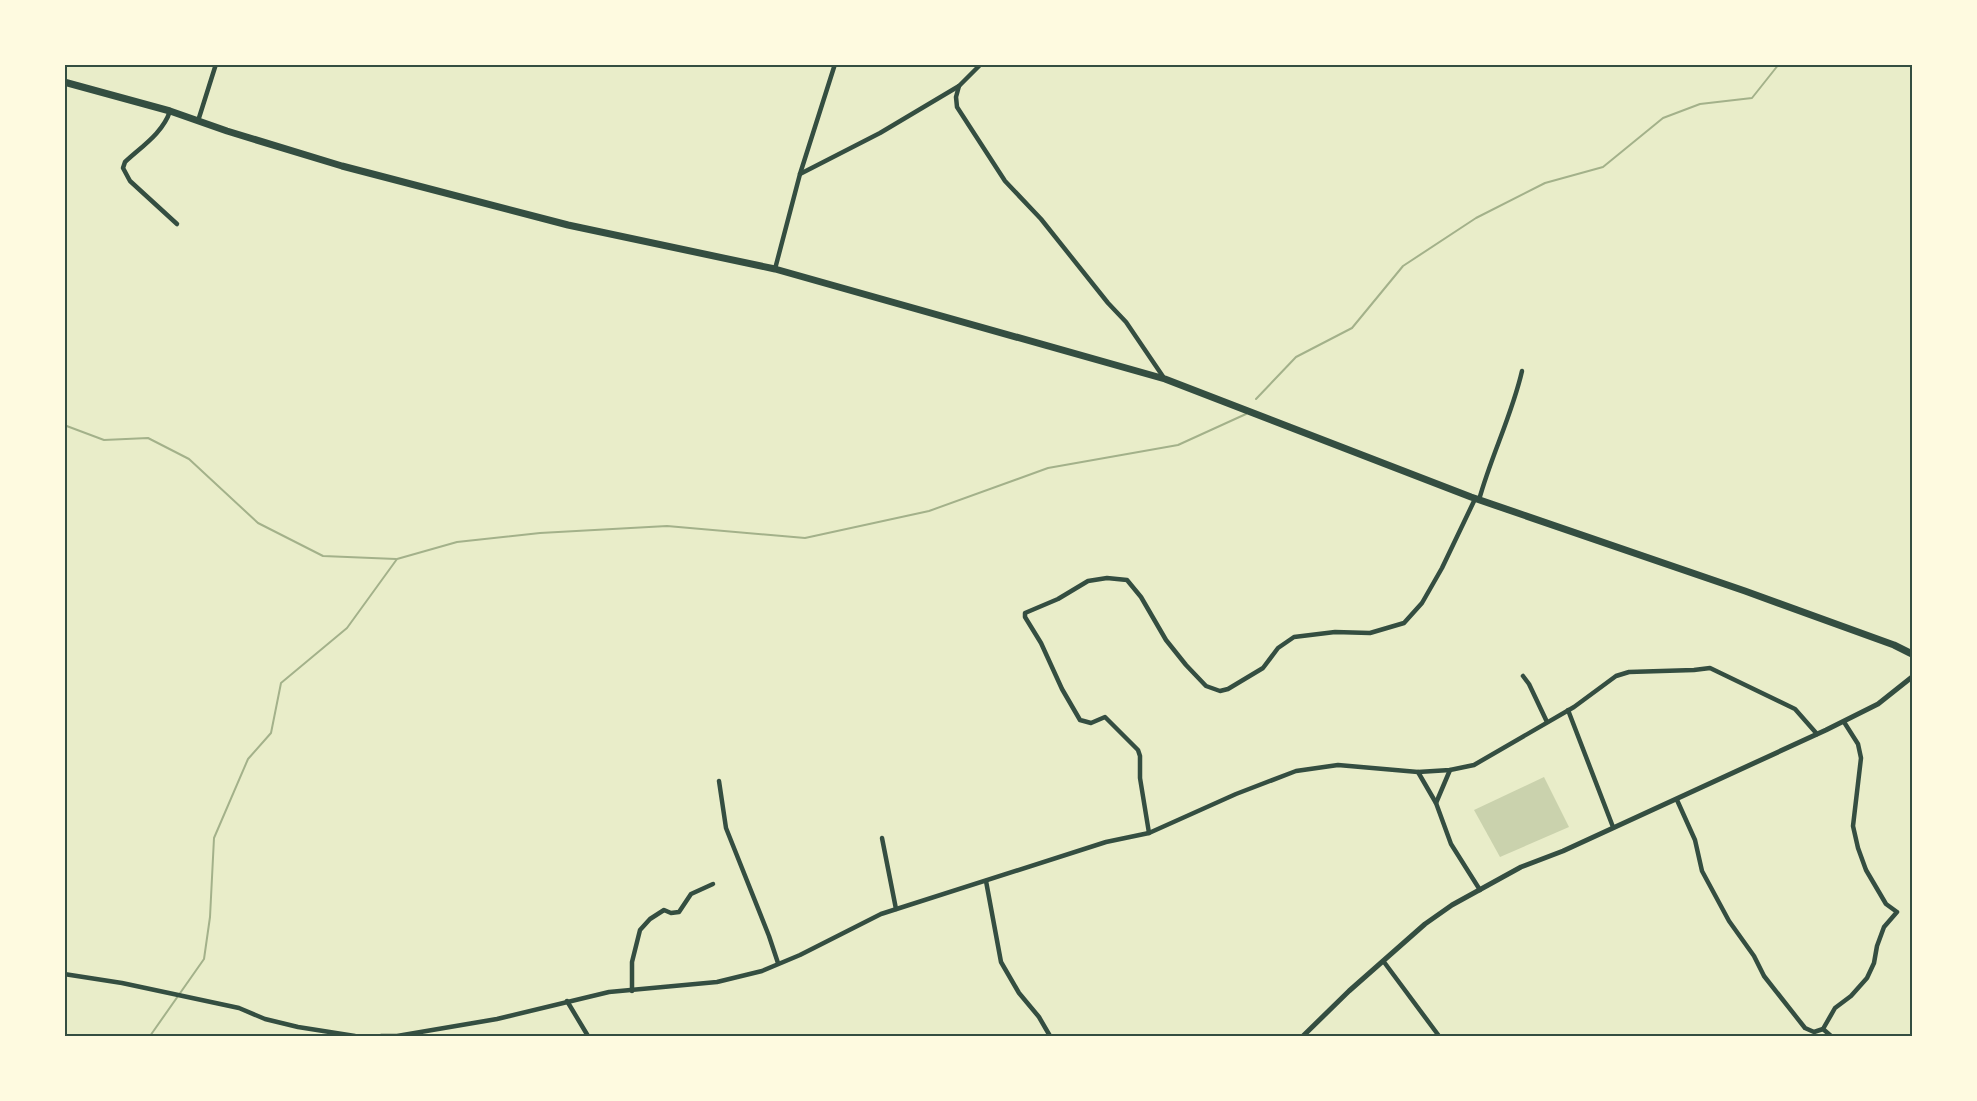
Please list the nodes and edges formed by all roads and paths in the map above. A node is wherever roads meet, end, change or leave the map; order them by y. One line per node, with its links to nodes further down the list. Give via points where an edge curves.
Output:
1 (216, 64): 7 (street)
2 (836, 64): 8 (street)
3 (981, 64): 5 (street)
4 (64, 82): 6 (main road)
5 (959, 86): 8 (street); 12 (street, via 957,106 996,169 1126,322)
6 (170, 111): 7 (main road); 9 (street, via 155,135 123,168 130,181)
7 (198, 121): 10 (main road, via 342,166 568,225)
8 (800, 174): 10 (street)
9 (177, 224)
10 (776, 269): 12 (main road)
11 (1522, 370): 13 (street)
12 (1165, 379): 13 (main road)
13 (1477, 499): 14 (main road, via 1745,591); 27 (street, via 1422,603 1404,623 1370,633 1294,637 1278,648 1263,668 1228,689 1220,691 1206,686 1186,666 1127,580 1088,581 1025,613 1080,720 1091,723 1105,717 1138,750)
14 (1912, 654)
15 (1523, 676): 18 (street)
16 (1912, 677): 19 (street, via 1889,697)
17 (1568, 710): 18 (street); 20 (street, via 1621,674 1710,668 1795,709); 26 (street)
18 (1546, 722): 21 (street, via 1474,765)
19 (1844, 722): 20 (street); 38 (street, via 1858,744 1861,758 1853,826 1858,848 1886,904 1897,912 1884,927 1867,978 1835,1008)
20 (1817, 734): 24 (street)
21 (1450, 770): 22 (street); 25 (street)
22 (1418, 772): 25 (street); 27 (street, via 1338,765 1296,771)
23 (719, 781): 34 (street, via 726,828)
24 (1677, 800): 26 (street); 38 (street, via 1695,840 1702,871 1764,976 1805,1028 1814,1032)
25 (1436, 803): 31 (street, via 1451,844)
26 (1613, 827): 31 (street, via 1521,867)
27 (1149, 833): 29 (street, via 1106,842)
28 (882, 838): 32 (street)
29 (986, 881): 32 (street); 43 (street, via 1001,962)
30 (713, 884): 36 (street, via 691,894 679,912 664,910 640,930 632,962)
31 (1480, 890): 33 (street, via 1425,924)
32 (896, 909): 34 (street)
33 (1384, 962): 44 (street); 45 (street)
34 (778, 963): 36 (street, via 717,982)
35 (64, 974): 40 (street, via 122,983 239,1008 298,1027)
36 (632, 991): 37 (street)
37 (567, 1001): 39 (street); 42 (street)
38 (1823, 1029): 46 (street)
39 (416, 1035): 41 (street)
40 (355, 1036)
41 (381, 1036)
42 (588, 1036)
43 (1050, 1036)
44 (1303, 1036)
45 (1439, 1036)
46 (1831, 1036)

